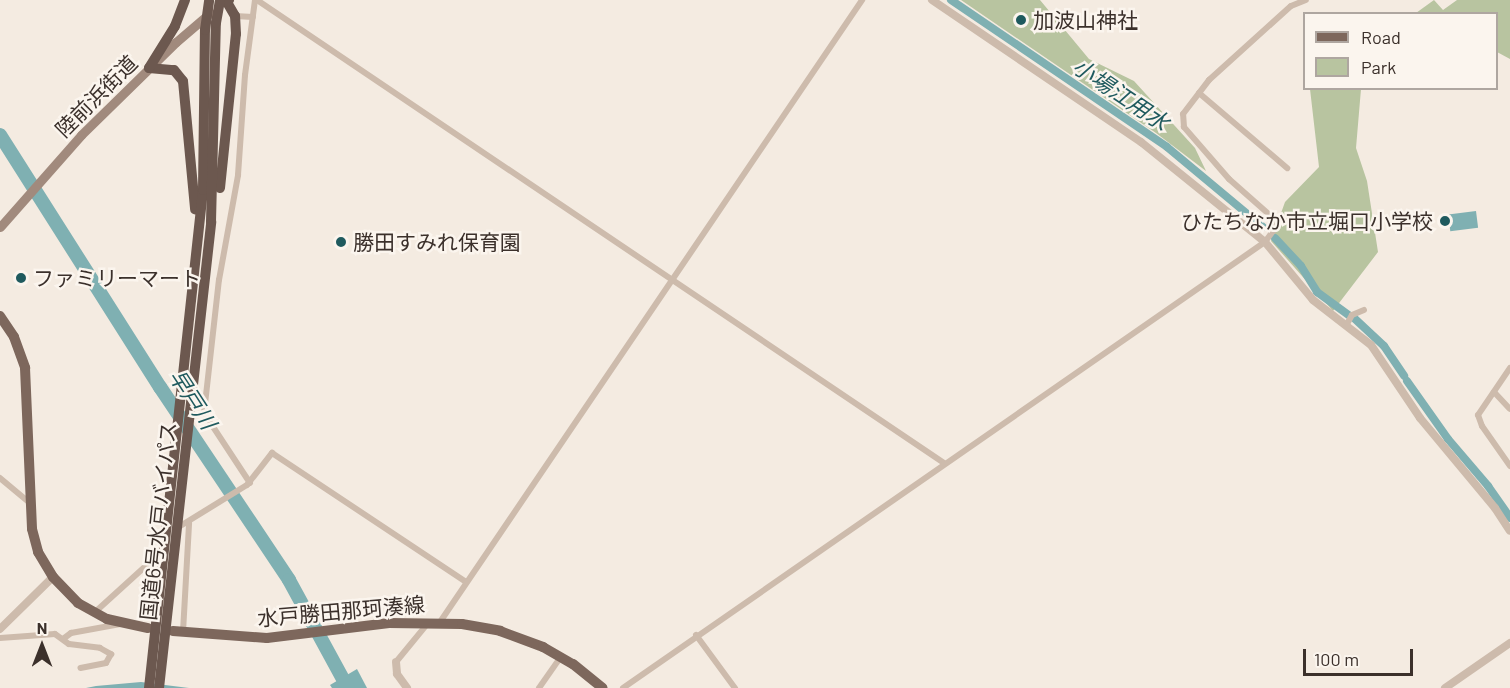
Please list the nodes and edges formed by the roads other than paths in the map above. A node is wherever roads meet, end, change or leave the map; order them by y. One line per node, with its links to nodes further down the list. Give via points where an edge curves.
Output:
1 (185, 0): 12 (highway, via 175,26)
2 (209, 0): 17 (highway, 国道6号水戸バイパス, bridge, via 205,30 203,190)
3 (256, 0): 11 (street); 19 (street)
4 (862, 0): 19 (street)
5 (932, 0): 16 (street, via 1141,142)
6 (1286, 0): 9 (street)
7 (1306, 0): 9 (street)
8 (225, 1): 10 (highway); 12 (main road, 陸前浜街道); 18 (highway, 国道6号水戸バイパス, bridge, via 216,23 214,187)
9 (1292, 6): 13 (street)
10 (235, 16): 11 (street); 18 (highway, via 220,189)
11 (253, 17): 29 (street, via 238,175 219,280 204,413)
12 (149, 68): 15 (main road, 陸前浜街道, via 45,173); 17 (highway, via 174,70 183,81)
13 (1199, 93): 14 (street); 16 (street, via 1183,114 1184,127 1229,180 1271,216 1273,231)
14 (1287, 168)
15 (0, 227)
16 (1265, 242): 22 (street, via 1312,300); 26 (street)
17 (197, 251): 34 (highway, 国道6号水戸バイパス)
18 (208, 261): 32 (highway, 国道6号水戸バイパス)
19 (671, 280): 26 (street); 36 (street)
20 (1364, 310): 22 (street, via 1352,315)
21 (0, 316): 30 (main road, via 14,337 25,368)
22 (1347, 324): 33 (street, via 1371,345 1420,418)
23 (1510, 368): 24 (street)
24 (1494, 392): 25 (street); 27 (street, via 1479,415 1482,426)
25 (1510, 409)
26 (944, 463): 43 (street)
27 (1510, 466)
28 (0, 478): 30 (street)
29 (249, 484): 31 (street); 36 (street, via 272,453)
30 (30, 503): 35 (main road, via 36,544)
31 (189, 523): 32 (street); 42 (street)
32 (177, 528): 47 (highway, 国道6号水戸バイパス)
33 (1510, 531)
34 (163, 559): 37 (street, via 149,563); 47 (highway, 国道6号水戸バイパス)
35 (53, 578): 37 (main road); 40 (street)
36 (466, 582): 38 (street)
37 (94, 614): 39 (main road)
38 (434, 622): 42 (main road, 水戸勝田那珂湊線, via 250,638); 48 (main road, 水戸勝田那珂湊線, via 500,631); 49 (street)
39 (120, 624): 41 (main road); 45 (street, via 71,633)
40 (0, 628)
41 (148, 628)
42 (178, 632)
43 (696, 636): 56 (street); 57 (street)
44 (0, 638): 45 (street, via 55,634)
45 (63, 639): 50 (street, via 111,654 106,663)
46 (1510, 643): 58 (street)
47 (158, 649): 51 (highway, 国道6号水戸バイパス); 52 (highway, 国道6号水戸バイパス)
48 (561, 656): 54 (street); 55 (main road, 水戸勝田那珂湊線)
49 (396, 662): 53 (street, via 397,674)
50 (80, 668)
51 (149, 688)
52 (159, 688)
53 (407, 688)
54 (539, 688)
55 (603, 688)
56 (623, 688)
57 (734, 688)
58 (1445, 688)

